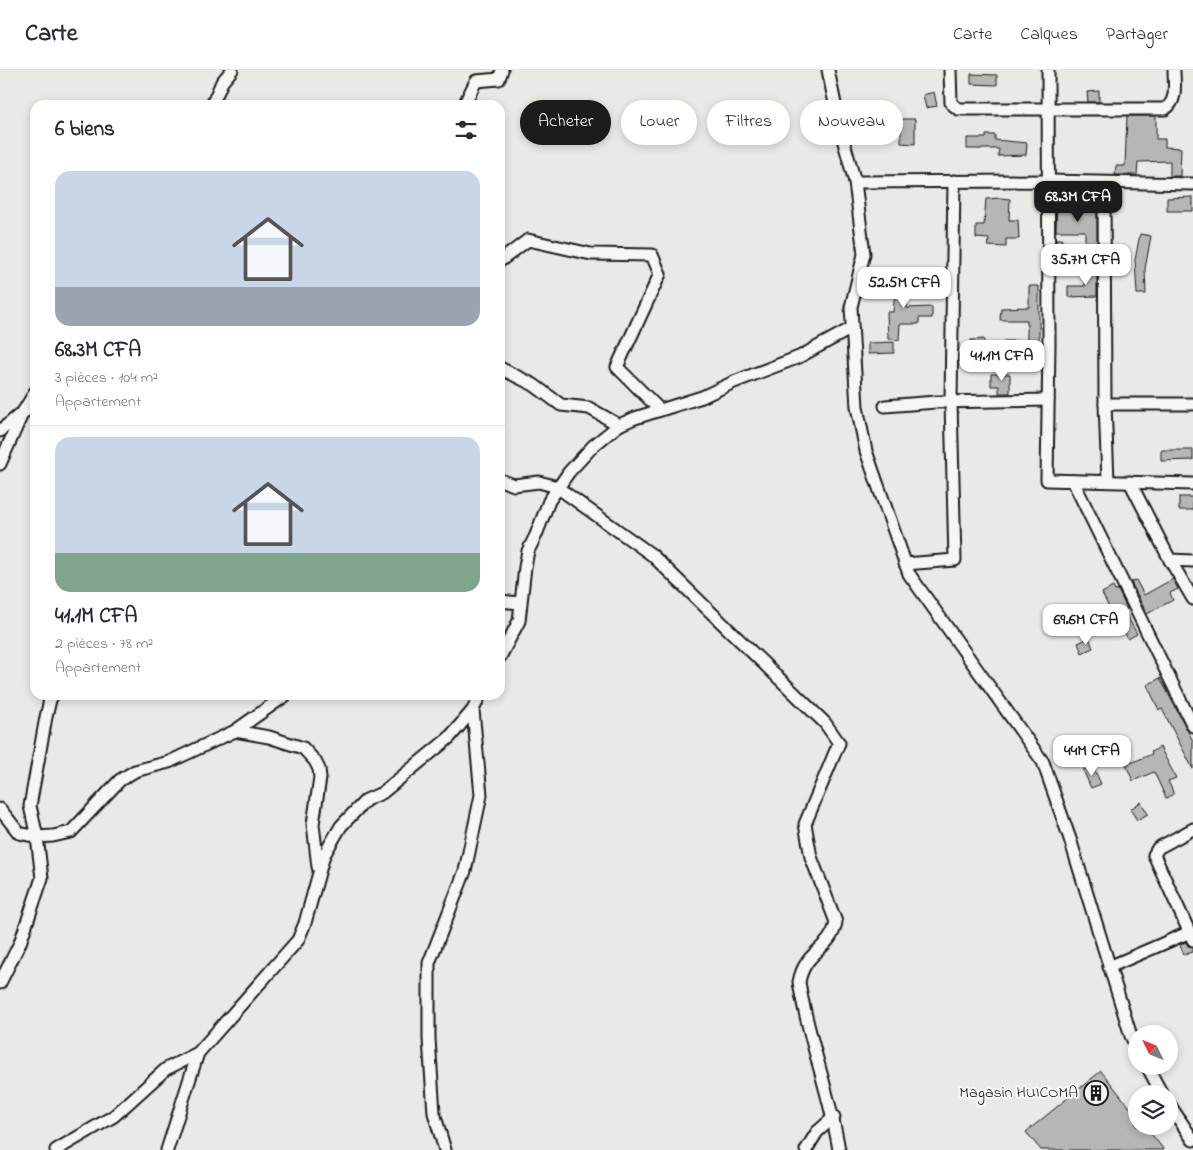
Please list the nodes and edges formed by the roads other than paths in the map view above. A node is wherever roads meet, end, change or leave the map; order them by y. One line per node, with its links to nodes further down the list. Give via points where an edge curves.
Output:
1 (232, 70): 7 (street)
2 (502, 70): 8 (street, via 499,79 476,80)
3 (828, 70): 12 (street)
4 (950, 70): 9 (street, via 951,103 958,109)
5 (1048, 70): 9 (street)
6 (1174, 70): 9 (street, via 1174,99 1166,109)
7 (214, 100)
8 (466, 100)
9 (1048, 110): 11 (street)
10 (954, 181): 11 (street); 12 (street); 20 (street)
11 (1048, 181): 13 (street); 19 (street)
12 (855, 182): 16 (street, via 864,254 851,307)
13 (1104, 183): 14 (street); 21 (street)
14 (1193, 184)
15 (505, 257): 25 (street, via 528,240 591,254 652,255 660,274 617,367)
16 (852, 328): 25 (street, via 799,357 702,397); 38 (street, via 857,407 866,450)
17 (505, 371): 27 (street, via 534,385 561,405 589,408)
18 (30, 400): 26 (street)
19 (1048, 400): 20 (street); 30 (street, via 1047,480)
20 (951, 402): 23 (street); 38 (street, via 955,560)
21 (1106, 404): 22 (street); 31 (street)
22 (1193, 404)
23 (885, 406)
24 (30, 410): 26 (street)
25 (660, 410): 27 (street)
26 (23, 412): 28 (street); 29 (street)
27 (620, 424): 35 (street, via 593,446)
28 (0, 431)
29 (0, 464)
30 (1073, 481): 31 (street); 47 (street)
31 (1108, 481): 33 (street)
32 (505, 482): 35 (street, via 514,486 539,482)
33 (1130, 482): 34 (street); 36 (street)
34 (1193, 484)
35 (557, 487): 41 (street, via 528,551); 58 (street, via 652,555 825,723 839,743 805,824 811,856 836,922 830,940 809,958 799,982)
36 (1170, 560): 37 (street); 39 (street)
37 (1193, 560)
38 (905, 564): 54 (street, via 919,589 1043,762)
39 (1193, 599)
40 (505, 602): 41 (street)
41 (520, 603): 42 (street, via 519,621)
42 (505, 648)
43 (50, 700): 51 (street, via 30,806)
44 (279, 700): 48 (street)
45 (478, 700): 46 (street)
46 (473, 710): 52 (street, via 450,738 382,794 366,800 341,826 324,855); 63 (street, via 481,795 465,871 429,963 429,1039 434,1113)
47 (1193, 726)
48 (235, 732): 51 (street, via 169,762 135,771 120,780 71,832); 52 (street, via 269,737 303,748 315,761 320,778 313,824)
49 (0, 809): 51 (street, via 19,833)
50 (1193, 829): 53 (street, via 1158,848 1154,855)
51 (37, 837): 55 (street, via 42,878 20,943)
52 (319, 871): 57 (street, via 298,940)
53 (1192, 936): 54 (street)
54 (1109, 967): 56 (street)
55 (0, 983)
56 (1128, 1027)
57 (198, 1053): 61 (street, via 166,1069 114,1116); 62 (street)
58 (834, 1118): 64 (street, via 817,1132); 65 (street)
59 (1178, 1118): 60 (street)
60 (1193, 1140)
61 (56, 1150)
62 (167, 1150)
63 (445, 1150)
64 (806, 1150)
65 (839, 1150)

